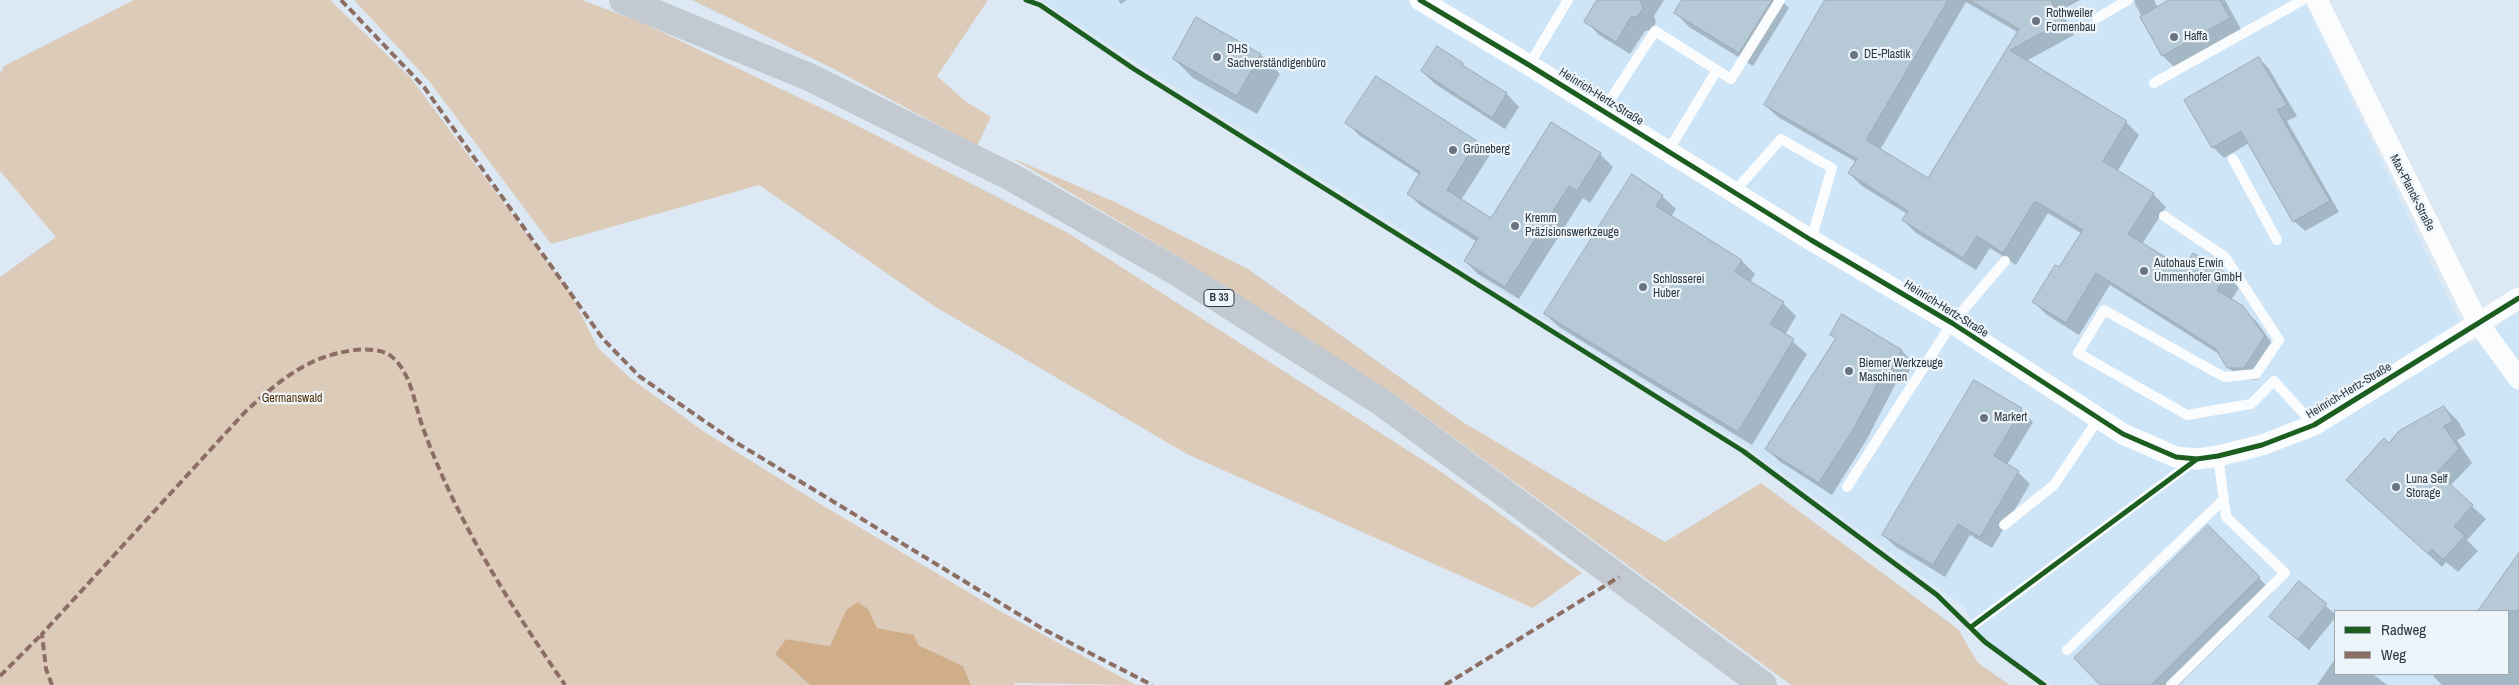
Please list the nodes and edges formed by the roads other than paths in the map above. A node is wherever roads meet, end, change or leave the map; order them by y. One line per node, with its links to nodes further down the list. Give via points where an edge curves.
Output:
1 (623, 0): 35 (main road, B 33, via 808,77 1013,178 1177,272 1380,401)
2 (1568, 0): 9 (lane)
3 (1780, 0): 10 (lane, via 1731,79)
4 (2128, 0): 8 (lane)
5 (2303, 0): 11 (lane)
6 (2317, 0): 22 (street, Max-Planck-Straße)
7 (1431, 3): 9 (street, Heinrich-Hertz-Straße)
8 (2096, 18)
9 (1529, 65): 12 (street, Heinrich-Hertz-Straße)
10 (1717, 70): 12 (lane, via 1655,31); 13 (lane)
11 (2154, 83)
12 (1603, 110): 13 (street, Heinrich-Hertz-Straße)
13 (1668, 151): 15 (street, Heinrich-Hertz-Straße)
14 (2232, 159): 18 (lane)
15 (1734, 192): 17 (street, Heinrich-Hertz-Straße); 17 (lane, via 1781,139 1832,168)
16 (2164, 216): 23 (lane, via 2225,257 2279,340)
17 (1811, 240): 21 (street, Heinrich-Hertz-Straße)
18 (2277, 240)
19 (2005, 261): 21 (lane)
20 (2519, 298): 22 (street, Heinrich-Hertz-Straße)
21 (1952, 323): 26 (street, Heinrich-Hertz-Straße); 30 (lane)
22 (2478, 323): 24 (street, Max-Planck-Straße); 27 (street, Heinrich-Hertz-Straße)
23 (2262, 366): 25 (lane); 25 (lane, via 2256,374 2224,377 2104,310 2078,352 2187,415 2251,404)
24 (2519, 380)
25 (2274, 381): 27 (lane)
26 (2099, 418): 29 (street, Heinrich-Hertz-Straße, via 2123,434 2176,457); 32 (lane, via 2054,485)
27 (2314, 425): 28 (street, Heinrich-Hertz-Straße, via 2262,445)
28 (2218, 456): 29 (street, Heinrich-Hertz-Straße); 31 (lane)
29 (2197, 459): 33 (lane)
30 (1847, 487)
31 (2224, 499): 34 (lane); 36 (lane, via 2226,517 2285,573)
32 (2004, 525)
33 (1971, 627)
34 (2067, 650)
35 (1763, 685)
36 (2171, 685)

